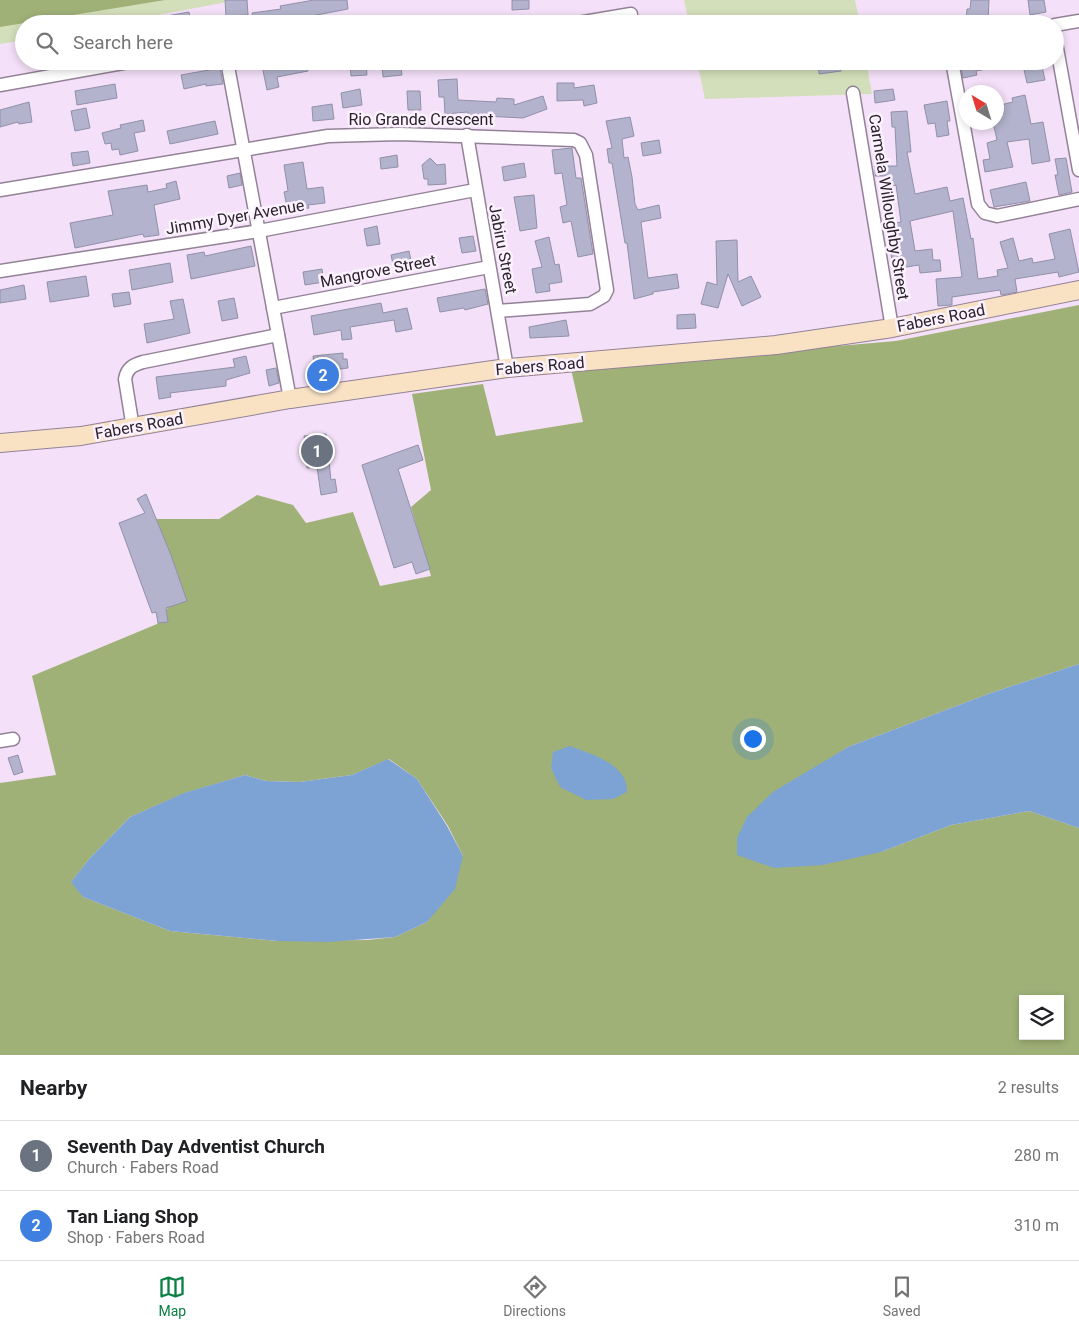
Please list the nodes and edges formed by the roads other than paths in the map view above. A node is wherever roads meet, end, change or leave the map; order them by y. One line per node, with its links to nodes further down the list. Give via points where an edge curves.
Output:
1 (631, 14): 2 (street)
2 (625, 15)
3 (1079, 21): 4 (street)
4 (1064, 24)
5 (84, 70): 9 (street)
6 (229, 70): 12 (street)
7 (954, 70): 16 (street, via 978,204 985,213 997,216)
8 (1061, 70): 13 (street)
9 (0, 85)
10 (853, 92): 23 (street, Carmela Willoughby Street)
11 (467, 135): 12 (street, Rio Grande Crescent, via 352,134); 15 (street, Jabiru Street); 22 (street, Rio Grande Crescent, via 569,139 580,143 586,155 607,284 604,296 590,304)
12 (244, 151): 14 (street, Rio Grande Crescent); 17 (street)
13 (1079, 170)
14 (0, 190)
15 (475, 190): 17 (street, Jimmy Dyer Avenue); 18 (street, Jabiru Street)
16 (1079, 199)
17 (258, 231): 19 (street, Jimmy Dyer Avenue); 21 (street)
18 (489, 267): 21 (street, Mangrove Street); 22 (street, Jabiru Street)
19 (0, 271)
20 (1079, 290): 23 (main road, Fabers Road)
21 (273, 308): 24 (street)
22 (498, 312): 25 (street, Jabiru Street)
23 (892, 328): 25 (main road, Fabers Road, via 776,345)
24 (278, 335): 26 (street); 27 (street, via 131,367 126,372 126,379)
25 (507, 368): 26 (main road, Fabers Road)
26 (290, 399): 27 (main road, Fabers Road)
27 (133, 428): 28 (main road, Fabers Road)
28 (0, 443)
29 (13, 739): 30 (street)
30 (0, 742)

